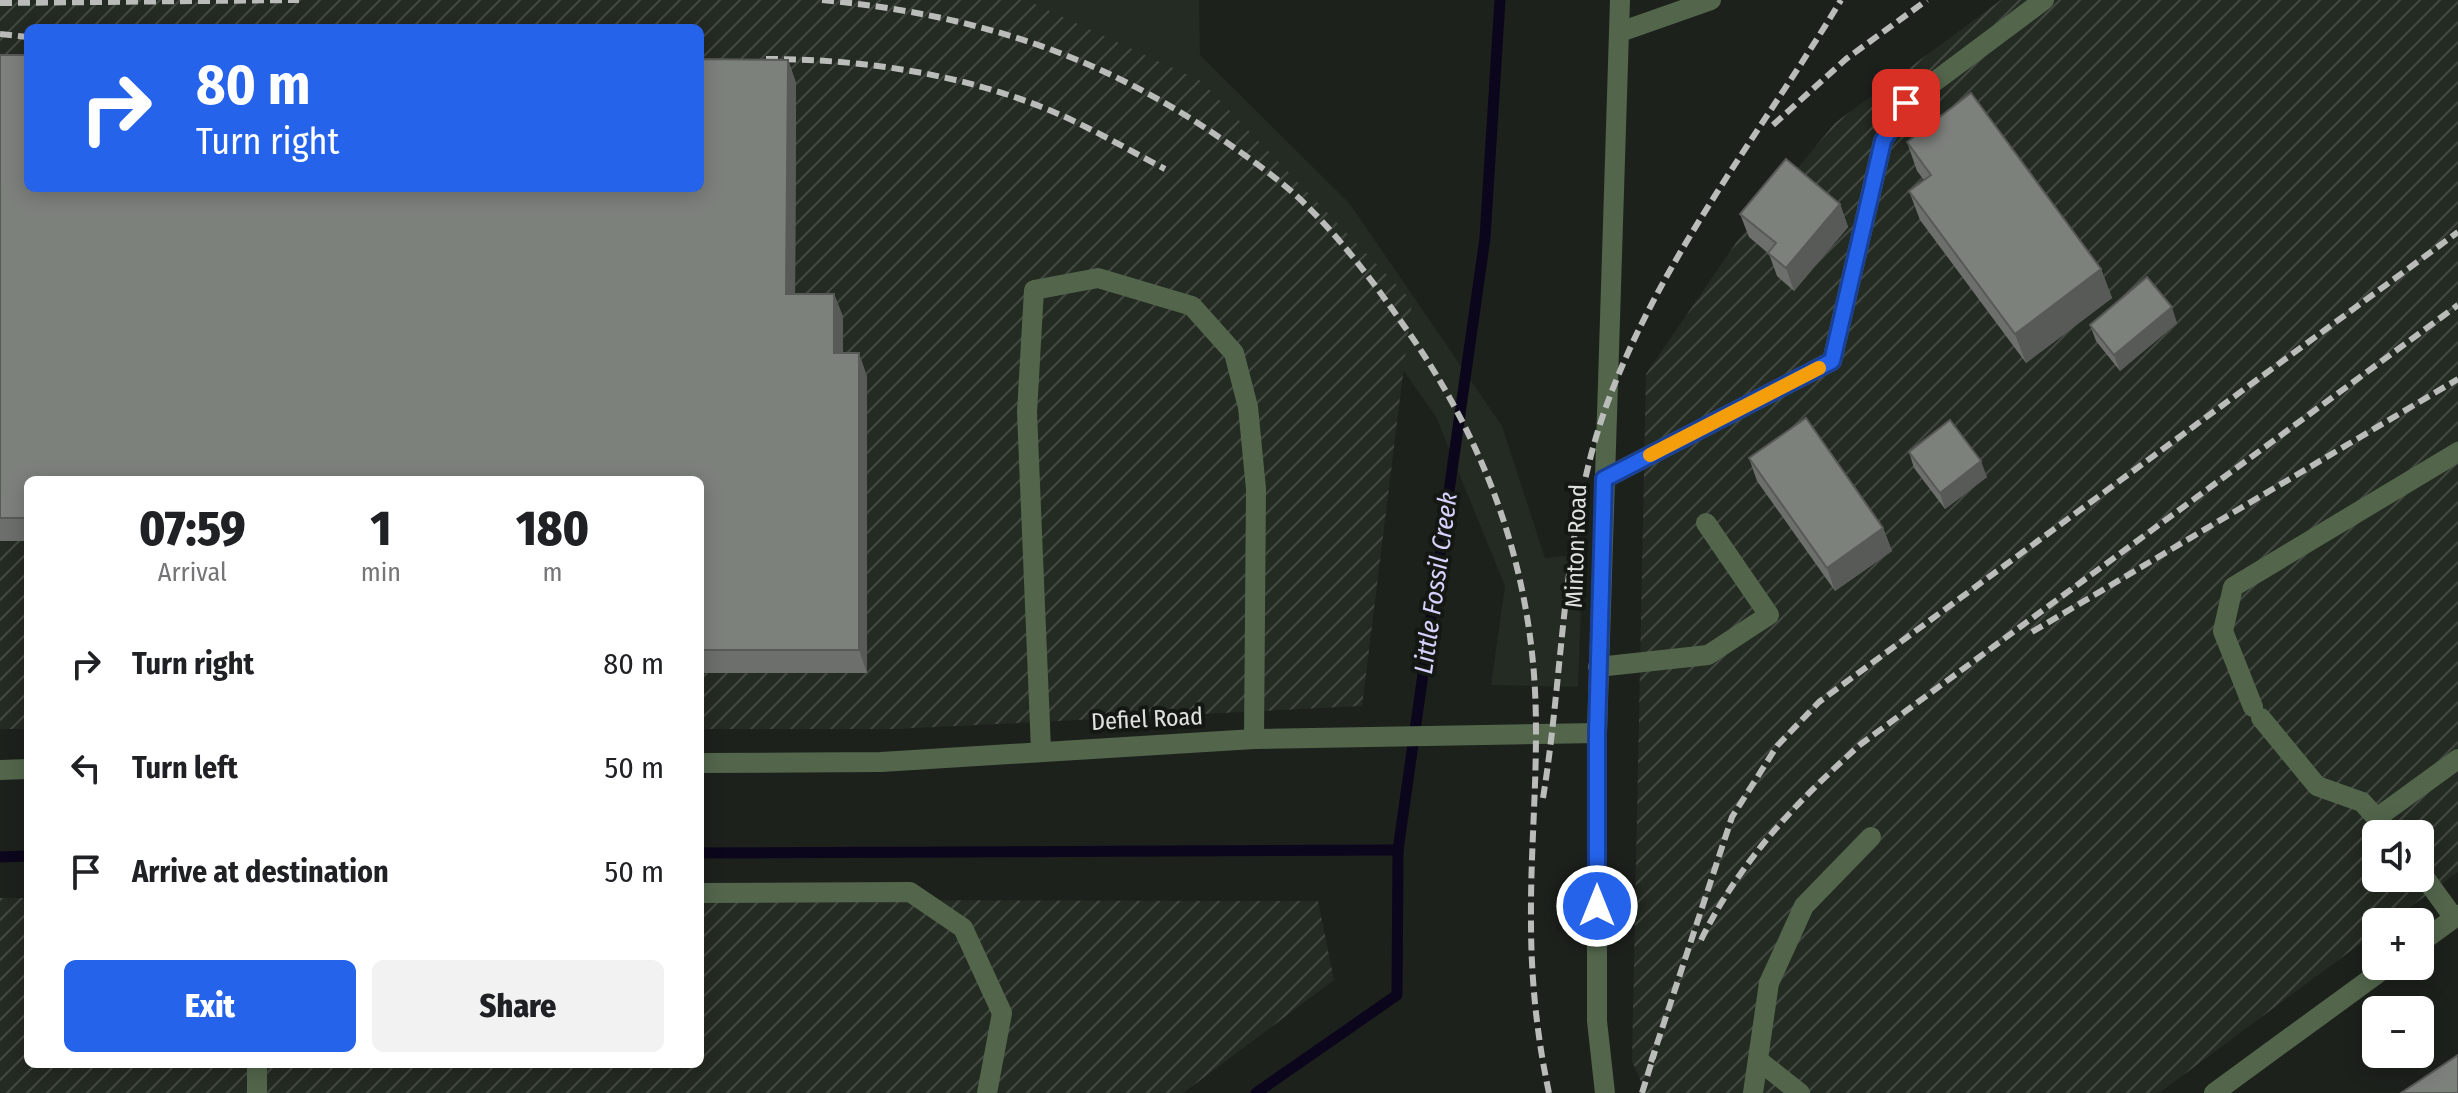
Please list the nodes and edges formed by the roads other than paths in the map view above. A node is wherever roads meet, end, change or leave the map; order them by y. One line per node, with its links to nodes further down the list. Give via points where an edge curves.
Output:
1 (1620, 0): 4 (street, Minton Road)
2 (1711, 0): 4 (street)
3 (2044, 0): 6 (street, via 1906,103 1883,141 1832,361)
4 (1620, 32): 6 (street, Minton Road)
5 (2458, 452): 16 (street, via 2233,587 2223,631 2257,713 2317,786 2362,802)
6 (1604, 479): 8 (street, Minton Road)
7 (1706, 523): 8 (street, via 1769,615 1708,655)
8 (1598, 667): 9 (street, Minton Road)
9 (1597, 733): 10 (street, Defiel Road); 28 (street, Minton Road, via 1597,1021)
10 (1254, 739): 11 (street, Defiel Road); 11 (street, via 1256,489 1248,407 1234,353 1192,306 1098,278 1034,290 1027,412)
11 (1041, 750): 12 (street, Defiel Road, via 881,762)
12 (704, 763)
13 (2456, 764): 16 (street)
14 (24, 769): 15 (street)
15 (0, 770)
16 (2378, 817): 17 (street)
17 (2380, 820)
18 (1871, 837): 24 (street, via 1804,906 1769,983)
19 (2434, 889): 21 (street)
20 (704, 893): 27 (street, via 910,892 963,928 1002,1013)
21 (2456, 917): 22 (street)
22 (2434, 933)
23 (2369, 980): 31 (street)
24 (1758, 1060): 29 (street); 30 (street)
25 (257, 1068): 26 (street)
26 (257, 1093)
27 (987, 1093)
28 (1605, 1093)
29 (1753, 1093)
30 (1800, 1093)
31 (2214, 1093)

